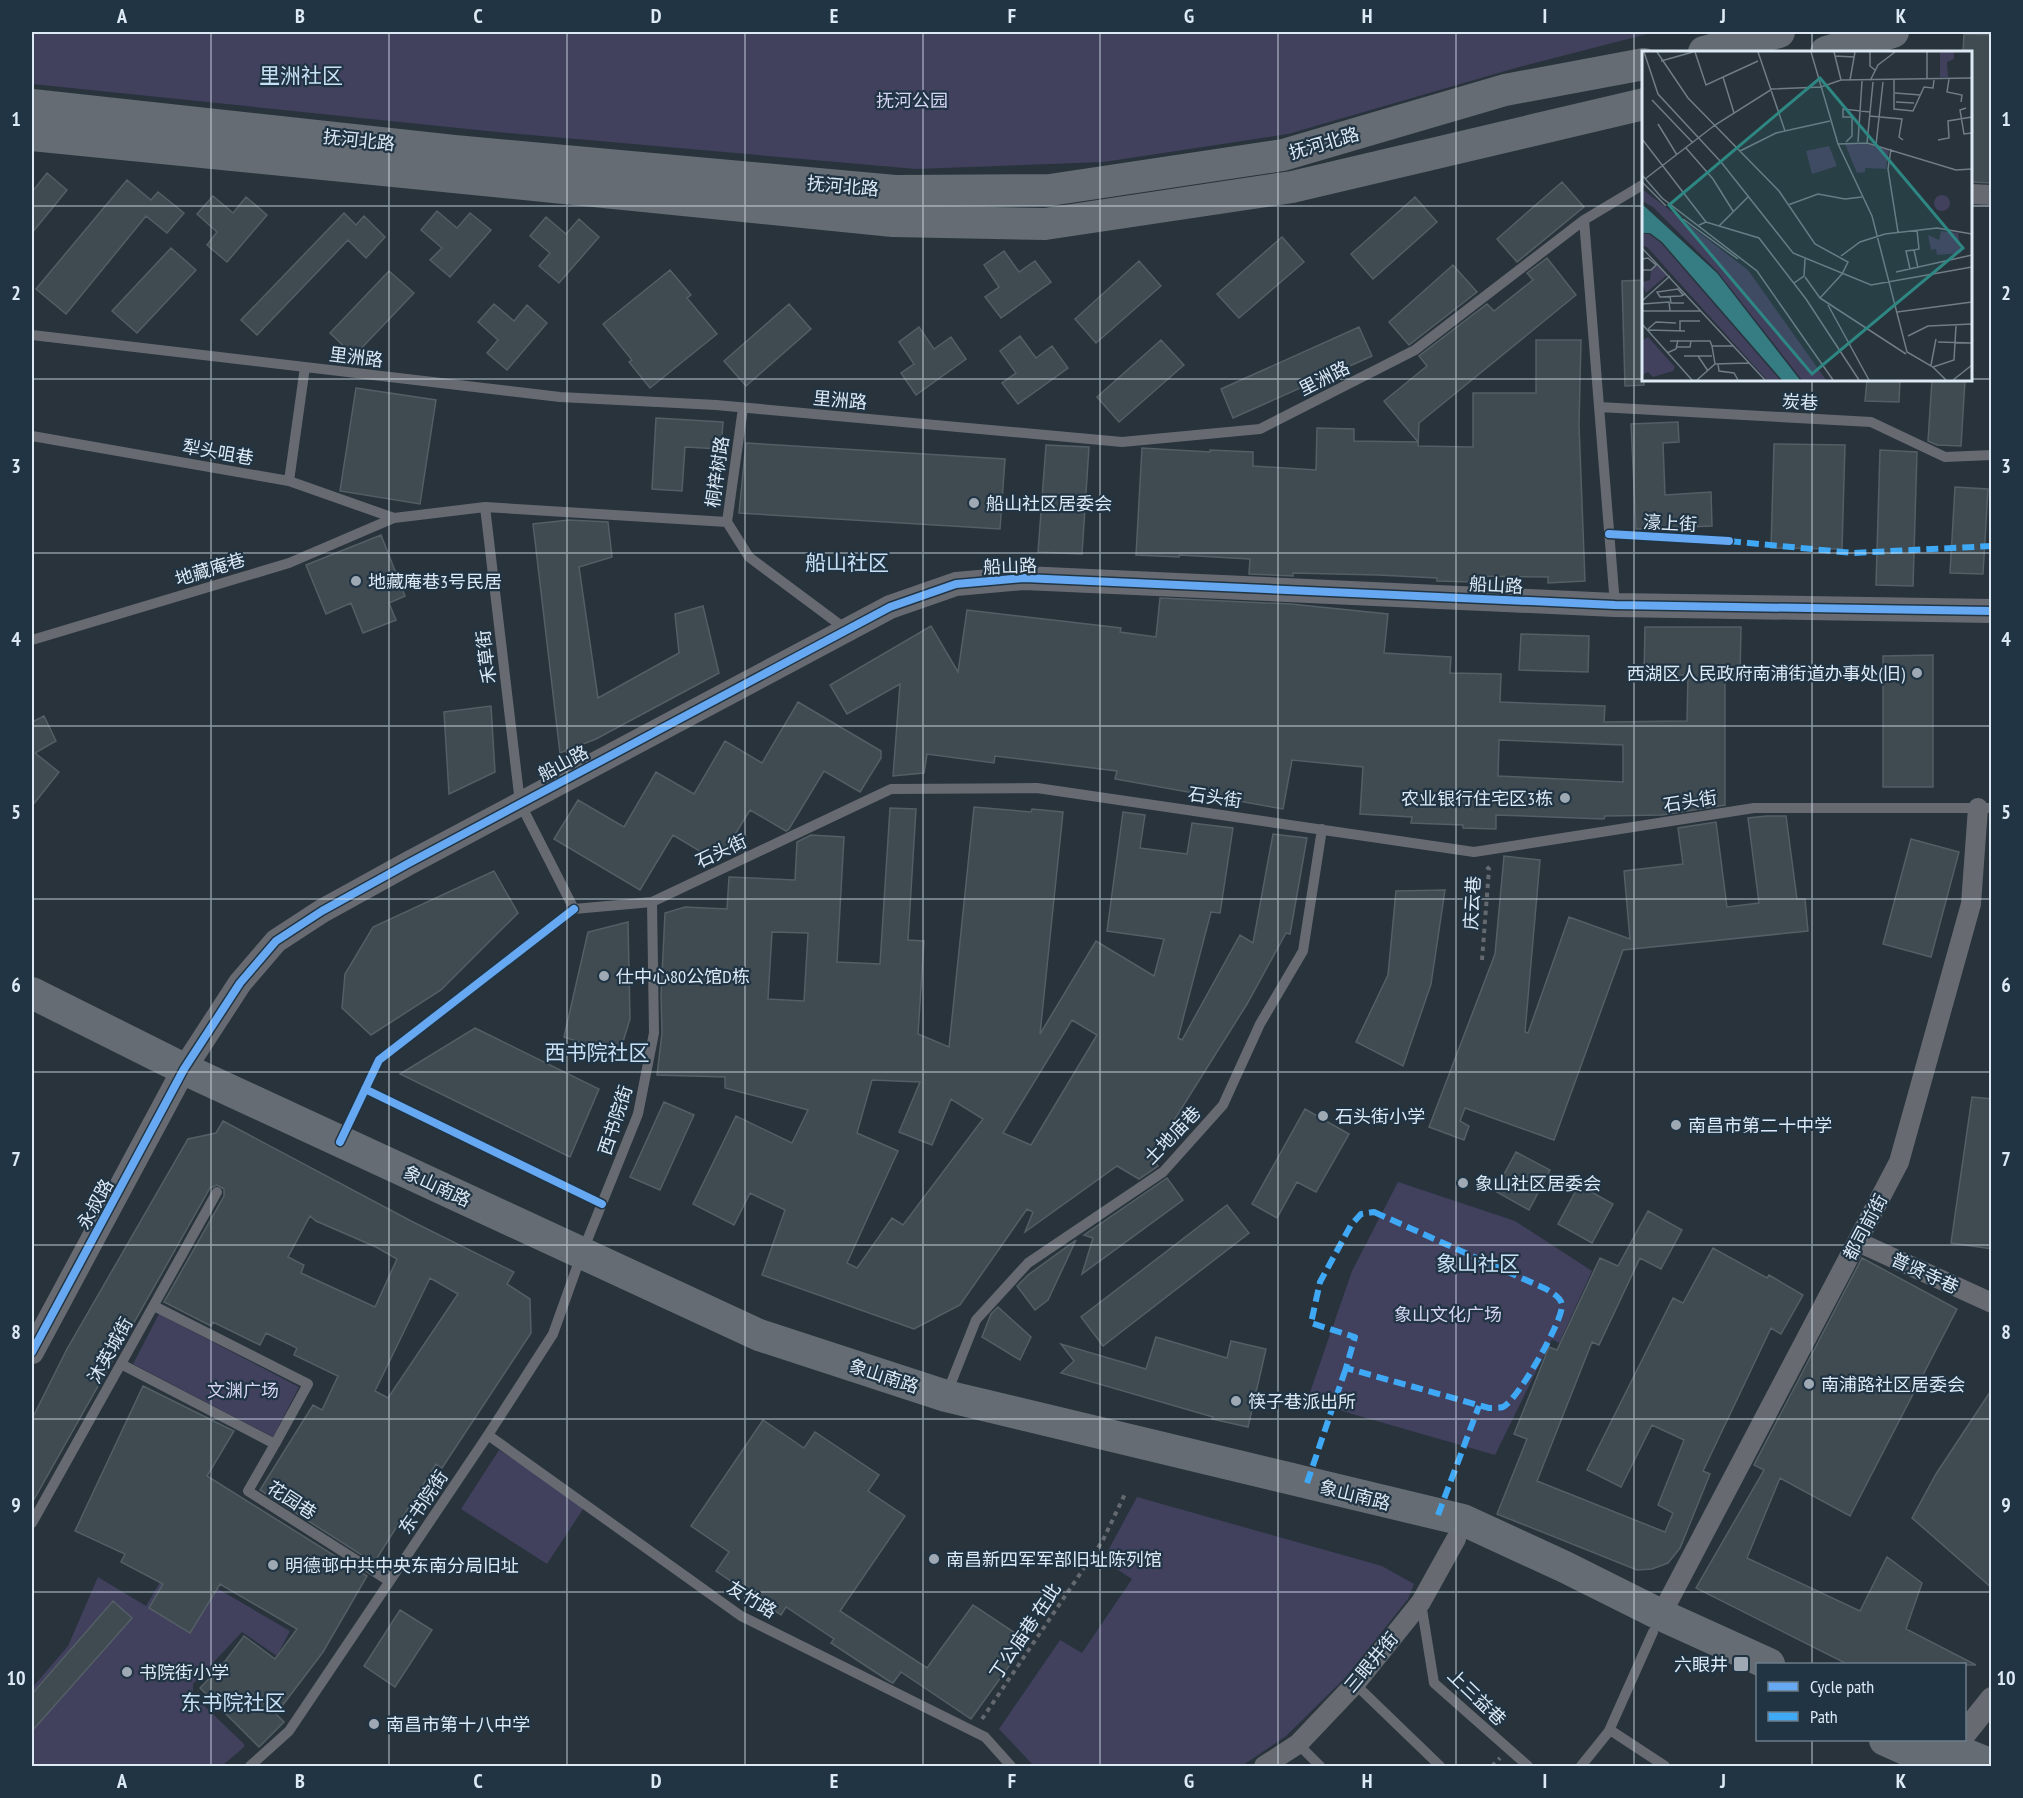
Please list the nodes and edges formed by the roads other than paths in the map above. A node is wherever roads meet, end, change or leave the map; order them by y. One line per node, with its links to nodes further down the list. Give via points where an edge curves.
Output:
1 (1779, 32): 3 (main road)
2 (1893, 32): 4 (main road)
3 (1708, 51)
4 (1829, 51)
5 (1642, 64): 7 (main road, 抚河北路, via 1505,90 1282,155 1050,190 895,191 454,151)
6 (1642, 104): 8 (main road, 抚河北路, via 1292,187 1045,224 893,221)
7 (32, 105)
8 (32, 135)
9 (1642, 185): 12 (lane, 里洲路)
10 (1972, 194): 11 (street)
11 (1992, 195)
12 (1584, 220): 15 (lane); 16 (lane, 里洲路, via 1415,350 1260,429 1122,442)
13 (32, 335): 14 (lane, 里洲路)
14 (305, 367): 16 (lane, 里洲路, via 560,397); 19 (lane)
15 (1599, 407): 18 (lane, 炭巷, via 1870,422 1945,457); 23 (lane)
16 (743, 408): 22 (lane, 桐梓树路)
17 (32, 436): 19 (lane, 犁头咀巷)
18 (1992, 455)
19 (289, 481): 21 (lane, 犁头咀巷)
20 (485, 507): 21 (lane); 22 (lane); 27 (lane, 禾草街)
21 (394, 518): 26 (lane, 地藏庵巷, via 289,563)
22 (727, 522): 25 (lane, 桐梓树路, via 750,557)
23 (1615, 605): 24 (street, 船山路); 25 (street, 船山路, via 1024,578 956,584 891,607)
24 (1992, 611)
25 (847, 630): 27 (street, 船山路)
26 (32, 640)
27 (520, 803): 30 (lane, 石头街, via 574,909); 33 (street, 船山路, via 322,911 276,941 240,983)
28 (1985, 808): 29 (lane, 石头街, via 1754,808 1474,852); 35 (street, 都司前街, via 1971,904 1899,1162)
29 (1322, 829): 30 (lane, 石头街, via 1037,788 891,789); 41 (lane, 土地庙巷, via 1303,951 1260,1024 1223,1106 1163,1172 1028,1263 976,1320)
30 (652, 902): 36 (lane, 西书院街, via 654,1033 638,1114)
31 (32, 993): 33 (main road, 象山南路)
32 (32, 1014): 33 (main road, 象山南路)
33 (179, 1078): 36 (main road, 象山南路); 39 (street, 永叔路)
34 (217, 1192): 38 (lane, 沐英城街)
35 (1858, 1242): 37 (street, 普贤寺巷); 48 (street, 都司前街)
36 (579, 1261): 41 (main road, 象山南路, via 759,1335); 42 (lane, 东书院街, via 553,1334); 45 (main road, 象山南路, via 752,1353 941,1415)
37 (1992, 1303)
38 (154, 1306): 40 (lane, 沐英城街); 43 (lane, via 308,1384)
39 (32, 1352)
40 (121, 1364): 43 (lane); 44 (lane, 沐英城街)
41 (946, 1396): 48 (main road, 象山南路, via 1463,1520 1565,1566)
42 (488, 1435): 46 (lane, 东书院街); 60 (lane, 友竹路, via 741,1616 984,1737)
43 (275, 1444): 46 (lane, 花园巷, via 248,1491)
44 (32, 1523)
45 (1456, 1539): 47 (street, 三眼井街); 48 (main road, 象山南路, via 1557,1585)
46 (389, 1581): 59 (lane, 东书院街, via 289,1731)
47 (1420, 1602): 51 (street, 三眼井街); 64 (lane, 上三益巷, via 1434,1683)
48 (1657, 1624): 49 (main road, 象山南路); 50 (main road, 象山南路); 54 (lane)
49 (1764, 1663)
50 (1756, 1680)
51 (1355, 1684): 56 (street, 三眼井街); 63 (lane)
52 (1992, 1700): 53 (street)
53 (1966, 1730)
54 (1608, 1733): 65 (lane); 66 (lane, via 1610,1730)
55 (1892, 1741): 57 (main road)
56 (1298, 1743): 61 (street, 三眼井街); 62 (lane)
57 (1949, 1749): 58 (main road)
58 (1992, 1765)
59 (250, 1767)
60 (1011, 1767)
61 (1264, 1767)
62 (1320, 1767)
63 (1440, 1767)
64 (1528, 1767)
65 (1581, 1767)
66 (1665, 1767)

